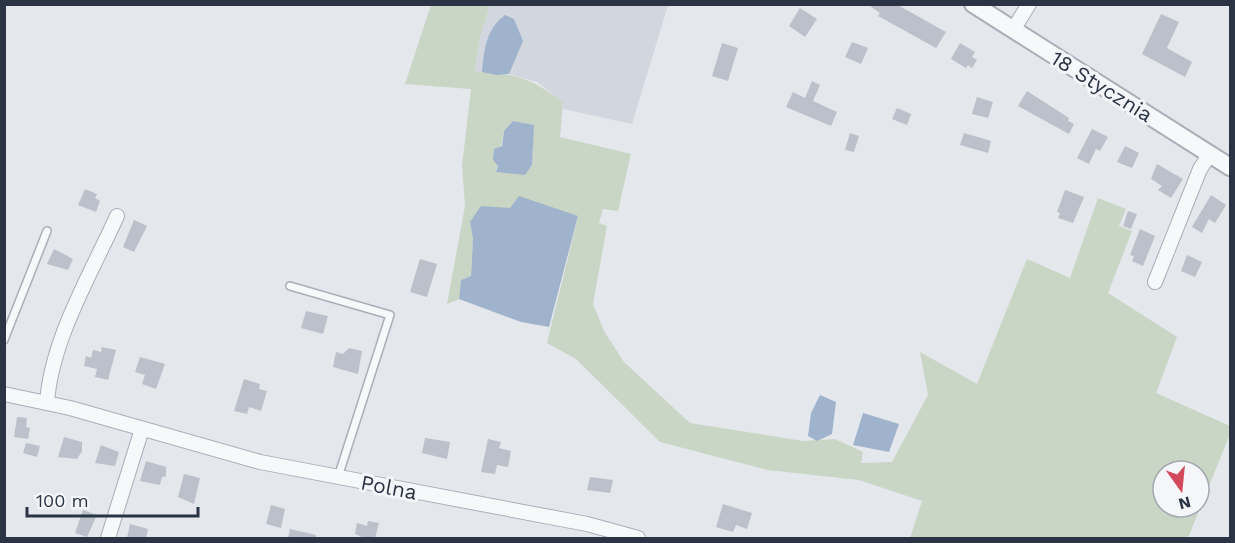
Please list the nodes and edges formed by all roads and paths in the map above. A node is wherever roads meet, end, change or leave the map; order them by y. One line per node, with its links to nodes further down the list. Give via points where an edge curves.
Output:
1 (973, 4): 3 (street, 18 Stycznia)
2 (1029, 4): 3 (street)
3 (1013, 30): 4 (street, 18 Stycznia)
4 (1210, 154): 5 (street, 18 Stycznia); 8 (street, via 1200,169)
5 (1230, 168)
6 (117, 216): 12 (street, via 60,343 49,376)
7 (47, 231): 10 (lane)
8 (1155, 282)
9 (290, 286): 14 (lane, via 390,315)
10 (4, 340)
11 (4, 394): 12 (street, Polna)
12 (47, 403): 13 (street, Polna)
13 (142, 429): 14 (street, Polna, via 260,462); 15 (street)
14 (338, 477): 16 (street, Polna)
15 (108, 538)
16 (638, 538)

